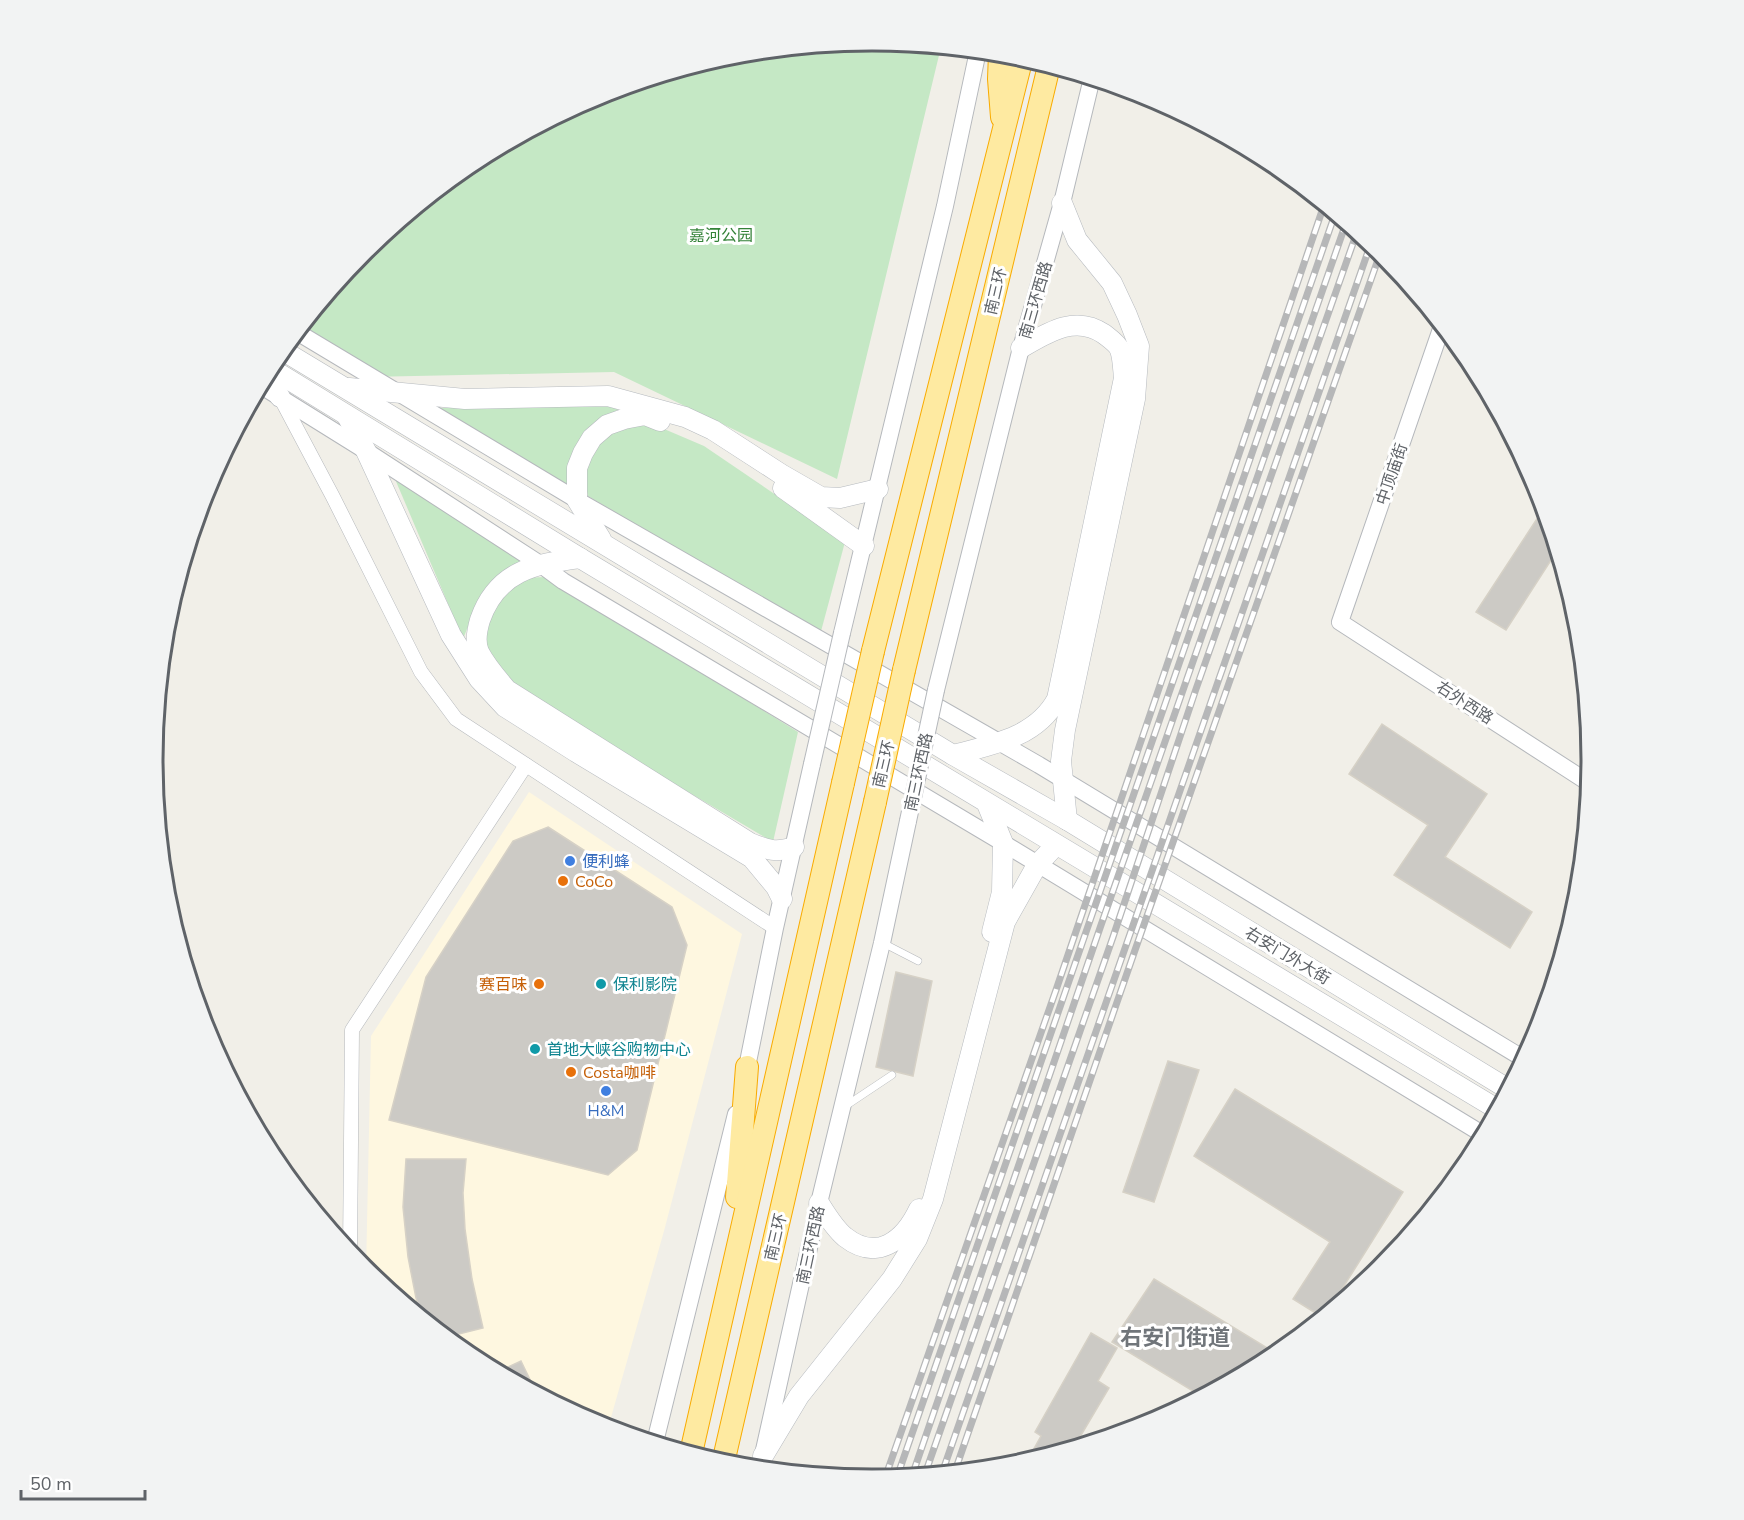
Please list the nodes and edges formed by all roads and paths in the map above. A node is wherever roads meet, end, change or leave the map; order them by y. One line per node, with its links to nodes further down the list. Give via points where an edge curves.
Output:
1 (976, 59): 20 (street)
2 (1000, 63): 6 (highway)
3 (1020, 67): 6 (highway, 南三环)
4 (1047, 73): 54 (highway, 南三环, bridge, via 904,670)
5 (1090, 86): 7 (street, 南三环西路)
6 (1003, 139): 51 (highway, 南三环, bridge, via 873,651)
7 (1062, 203): 10 (street, 南三环西路); 31 (main road, via 1077,240 1112,283 1139,346 1135,399 1065,730 1061,761)
8 (304, 336): 16 (street)
9 (1440, 336): 26 (street, 中顶庙街)
10 (1022, 348): 27 (main road, via 1046,333 1074,324 1093,327 1120,349 1124,378 1057,699 1050,713 1029,730); 40 (street, 南三环西路, bridge, via 936,690)
11 (290, 355): 14 (main road, 右安门外大街)
12 (278, 373): 18 (main road, 右安门外大街)
13 (271, 383): 17 (main road)
14 (345, 388): 16 (main road); 22 (main road, 右安门外大街)
15 (268, 390): 17 (street)
16 (393, 392): 20 (main road, via 465,399 608,396 685,417 713,430 821,497 840,498); 21 (street)
17 (280, 397): 19 (street); 29 (street, via 421,672 456,719)
18 (345, 414): 19 (main road); 24 (main road, 右安门外大街)
19 (366, 451): 25 (street); 38 (main road, via 451,634 485,686 505,707 752,858)
20 (878, 489): 23 (street)
21 (578, 500): 22 (main road); 23 (main road, via 577,468 592,438 607,425 645,415 701,438 747,465); 27 (street)
22 (603, 542): 28 (main road, 右安门外大街)
23 (864, 546): 36 (street, bridge)
24 (579, 558): 25 (main road); 32 (main road, 右安门外大街)
25 (540, 564): 34 (street); 36 (main road, via 513,576 493,594 482,615 477,631 478,650 490,671 517,696 750,843 770,851)
26 (1340, 622): 30 (street, 右外西路)
27 (1000, 743): 28 (main road); 31 (street)
28 (953, 755): 33 (main road, 右安门外大街)
29 (526, 765): 39 (street); 50 (street, via 352,1030)
30 (1580, 777)
31 (1064, 781): 33 (main road); 42 (street)
32 (987, 804): 34 (main road); 35 (main road, 右安门外大街)
33 (1067, 820): 45 (main road, 右安门外大街)
34 (1003, 843): 37 (street); 49 (main road, via 1002,892 927,1191 914,1221 898,1240 885,1246 858,1245 843,1236)
35 (1056, 845): 37 (main road); 46 (main road, 右安门外大街)
36 (794, 847): 38 (street)
37 (1037, 865): 48 (street); 56 (main road, via 1005,922 933,1199 917,1239 892,1279 799,1396)
38 (782, 899): 39 (street)
39 (775, 928): 43 (street)
40 (882, 943): 41 (lane); 47 (street, 南三环西路)
41 (918, 961)
42 (1517, 1055)
43 (747, 1067): 51 (highway); 52 (street)
44 (892, 1075): 47 (lane)
45 (1502, 1085)
46 (1491, 1105)
47 (842, 1108): 49 (street, 南三环西路)
48 (1476, 1130)
49 (819, 1203): 55 (street, 南三环西路)
50 (350, 1239)
51 (731, 1278): 53 (highway, 南三环)
52 (657, 1435)
53 (693, 1446)
54 (725, 1453)
55 (762, 1460)
56 (763, 1460)

